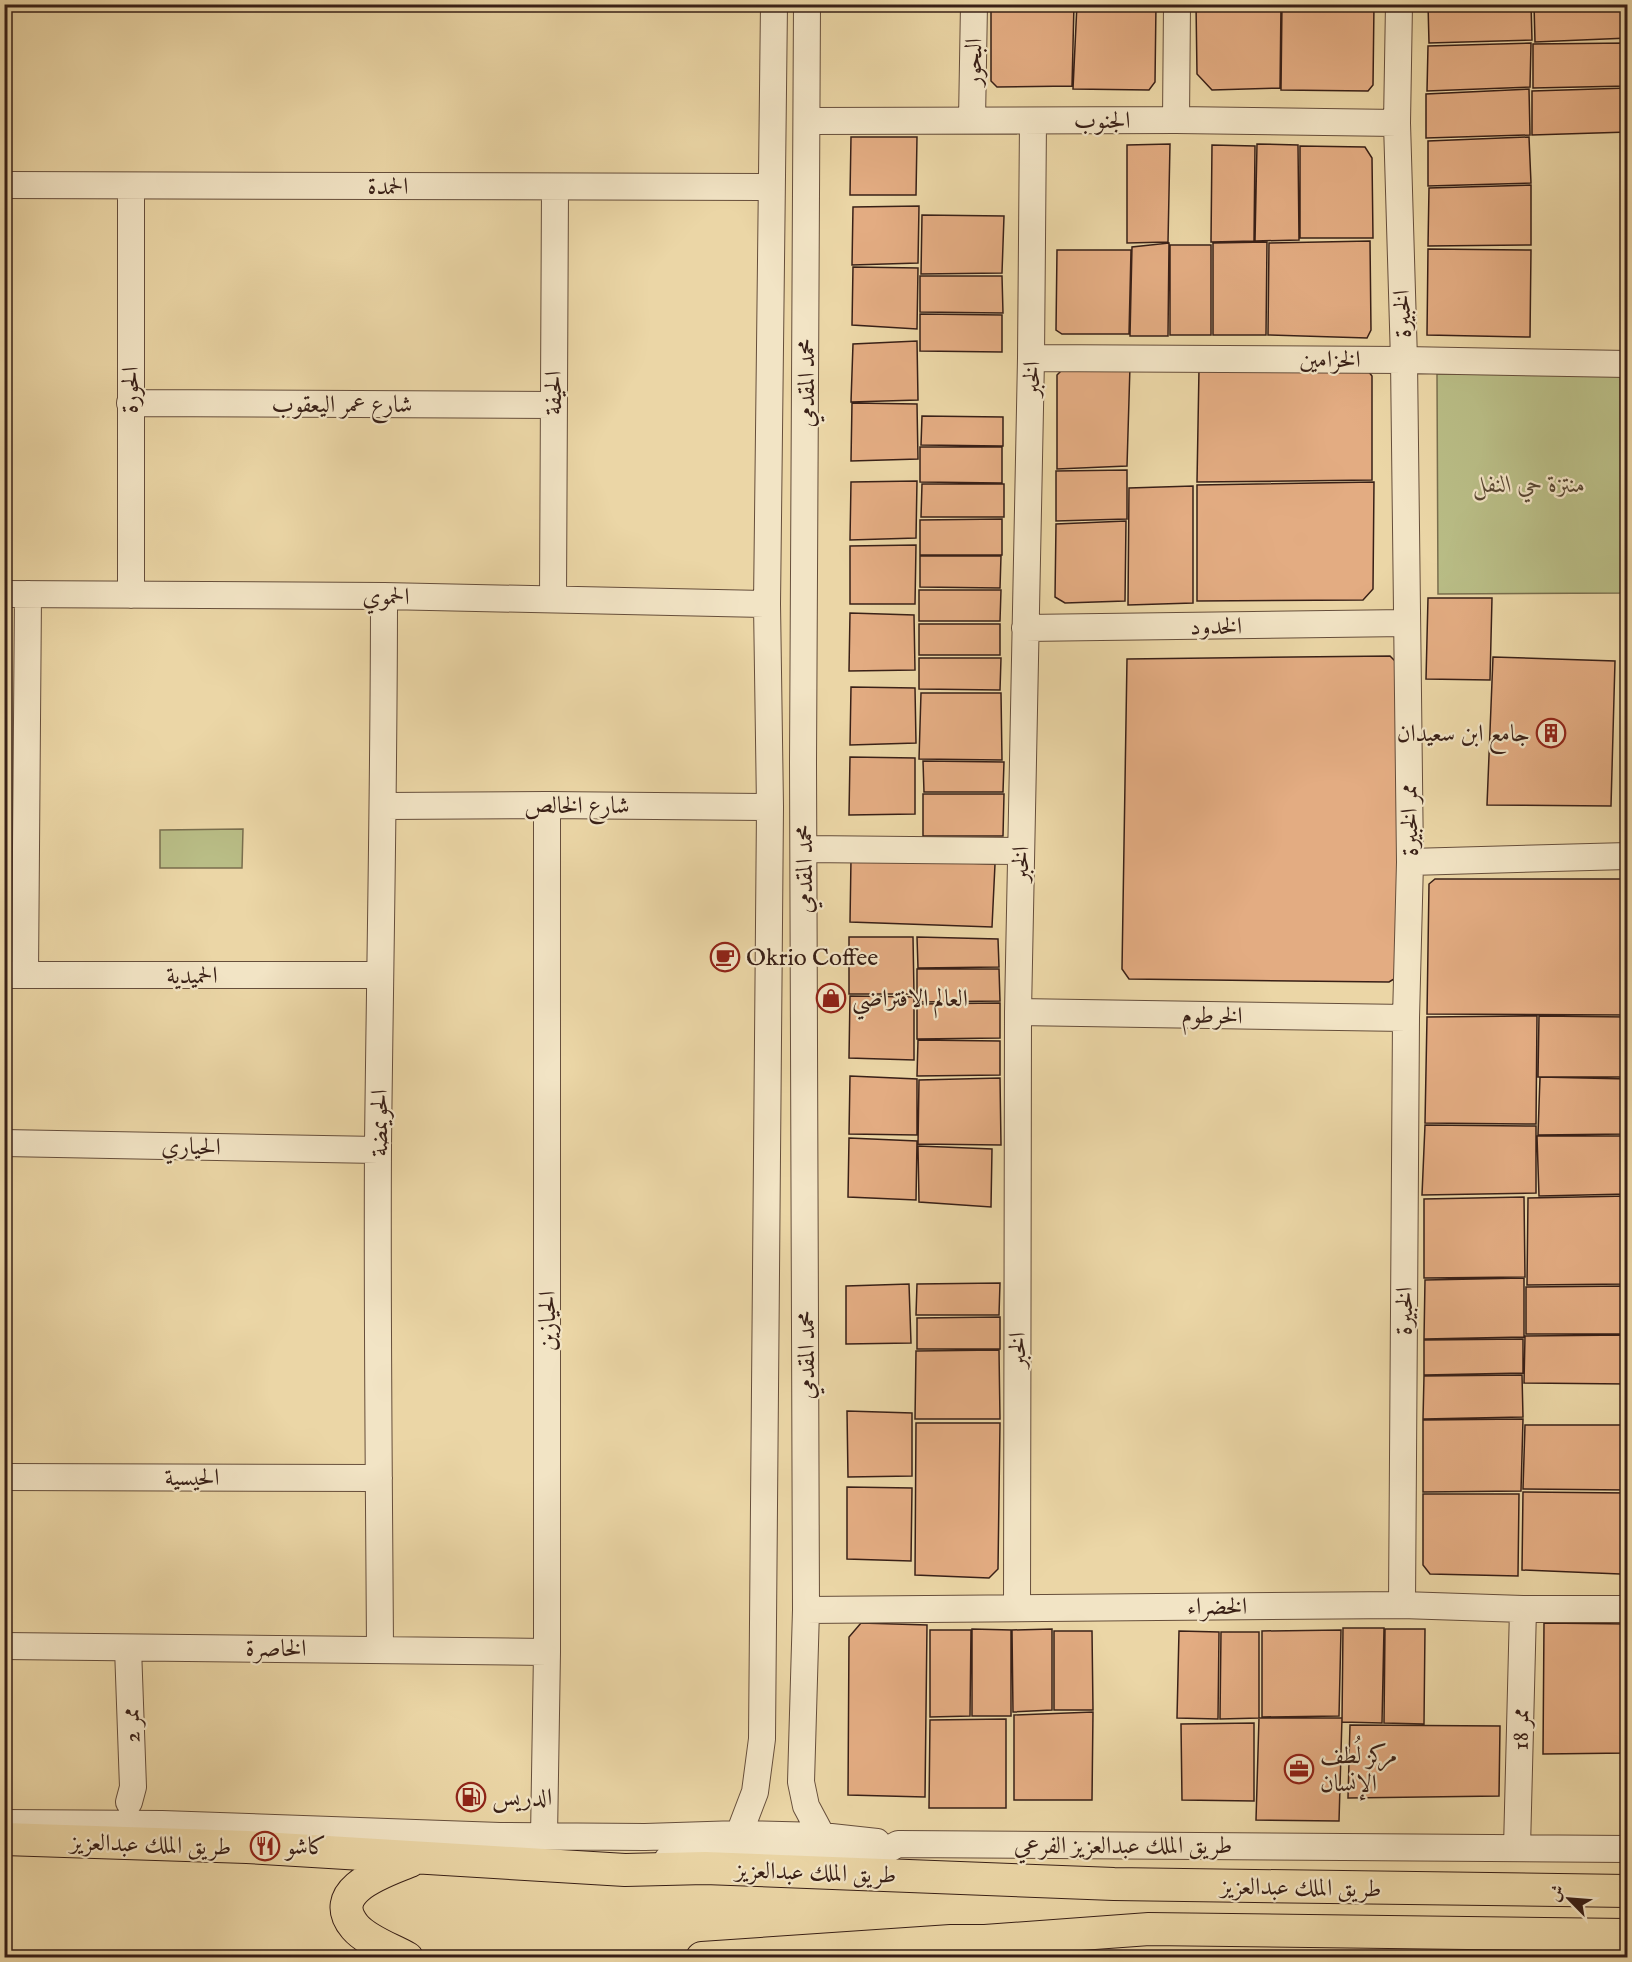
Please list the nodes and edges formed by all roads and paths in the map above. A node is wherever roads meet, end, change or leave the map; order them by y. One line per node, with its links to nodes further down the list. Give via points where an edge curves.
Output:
1 (774, 4): 14 (street, محمد المقدمي)
2 (807, 4): 6 (street, محمد المقدمي)
3 (974, 4): 7 (street, البحور)
4 (1177, 4): 8 (street)
5 (1399, 4): 10 (street, الخبيرة)
6 (807, 120): 7 (street, الجنوب); 28 (street, محمد المقدمي)
7 (972, 120): 9 (street, الجنوب)
8 (1176, 120): 9 (street, الجنوب); 10 (street, الجنوب)
9 (1032, 121): 15 (street, الخبر)
10 (1397, 123): 16 (street, الخبيرة)
11 (4, 185): 12 (street, الحمدة)
12 (131, 186): 13 (street, الحمدة); 18 (street, الحورة)
13 (555, 187): 14 (street, الحمدة); 19 (street, الحيفة)
14 (771, 187): 24 (street, محمد المقدمي)
15 (1032, 358): 16 (street, الخزامين); 26 (street, الخبر)
16 (1404, 360): 17 (street, الخزامين); 25 (street, الخبيرة)
17 (1628, 364)
18 (130, 403): 19 (street, شارع عمر اليعقوب); 21 (street, الحورة)
19 (553, 405): 23 (street, الحيفة)
20 (16, 594): 21 (street, الحموي); 29 (street)
21 (131, 595): 22 (street, الحموي)
22 (384, 596): 23 (street, الحموي); 31 (street, الحويمضة)
23 (553, 599): 24 (street, الحموي)
24 (767, 604): 27 (street, محمد المقدمي)
25 (1406, 623): 26 (street, الخدود); 36 (street, ممر الخبيرة)
26 (1025, 628): 34 (street, الخبر)
27 (770, 762): 28 (street); 32 (street, محمد المقدمي)
28 (803, 762): 33 (street, محمد المقدمي)
29 (16, 794): 37 (street)
30 (547, 805): 31 (street, شارع الخالص); 32 (street, شارع الخالص); 53 (street, الحيازين)
31 (384, 806): 38 (street, الحويمضة)
32 (770, 807): 54 (street, محمد المقدمي)
33 (804, 849): 34 (street); 49 (street, محمد المقدمي)
34 (1020, 851): 39 (street, الخبر)
35 (1628, 856): 36 (street)
36 (1410, 862): 40 (street, ممر الخبيرة)
37 (15, 975): 38 (street, الحميدية)
38 (380, 975): 42 (street, الحويمضة)
39 (1018, 1012): 40 (street, الخرطوم); 46 (street, الخبر)
40 (1406, 1017): 45 (street, الخبيرة)
41 (4, 1143): 42 (street, الحياري)
42 (378, 1149): 44 (street, الحويمضة)
43 (4, 1477): 44 (street, الحيسية)
44 (379, 1478): 52 (street, الحويمضة)
45 (1402, 1605): 46 (street, الخضراء); 47 (street, الخضراء)
46 (1017, 1608): 49 (street, الخضراء)
47 (1523, 1609): 48 (street, الخضراء); 63 (street, ممر 18)
48 (1628, 1609)
49 (807, 1610): 55 (street, محمد المقدمي)
50 (4, 1646): 51 (street, الخاصرة)
51 (128, 1648): 52 (street, الخاصرة); 56 (street, ممر 2, via 133,1787)
52 (380, 1649): 53 (street, الخاصرة)
53 (547, 1652): 60 (street, الحيازين)
54 (762, 1739): 55 (street); 58 (street, محمد المقدمي, via 755,1792)
55 (801, 1746): 59 (street, محمد المقدمي, via 806,1806)
56 (129, 1802)
57 (4, 1823): 60 (street, via 162,1824)
58 (740, 1834): 59 (street); 60 (street)
59 (822, 1836): 62 (street)
60 (544, 1837)
61 (4, 1839): 65 (main road, طريق الملك عبدالعزيز, via 247,1847)
62 (898, 1844): 63 (street, طريق الملك عبدالعزيز الفرعي); 66 (street, طريق الملك عبدالعزيز الفرعي, via 872,1858 713,1849)
63 (1517, 1848): 64 (street, طريق الملك عبدالعزيز الفرعي)
64 (1628, 1849)
65 (416, 1859): 66 (main road, طريق الملك عبدالعزيز); 71 (main road, via 371,1878 348,1899 349,1917 355,1926)
66 (625, 1870): 67 (main road, طريق الملك عبدالعزيز, via 705,1868 1114,1884)
67 (1628, 1891)
68 (1628, 1935): 69 (main road, طريق الملك عبدالعزيز, via 1149,1929 951,1941)
69 (902, 1951): 70 (main road, طريق الملك عبدالعزيز)
70 (824, 1954): 72 (main road, طريق الملك عبدالعزيز)
71 (407, 1958)
72 (702, 1958)

